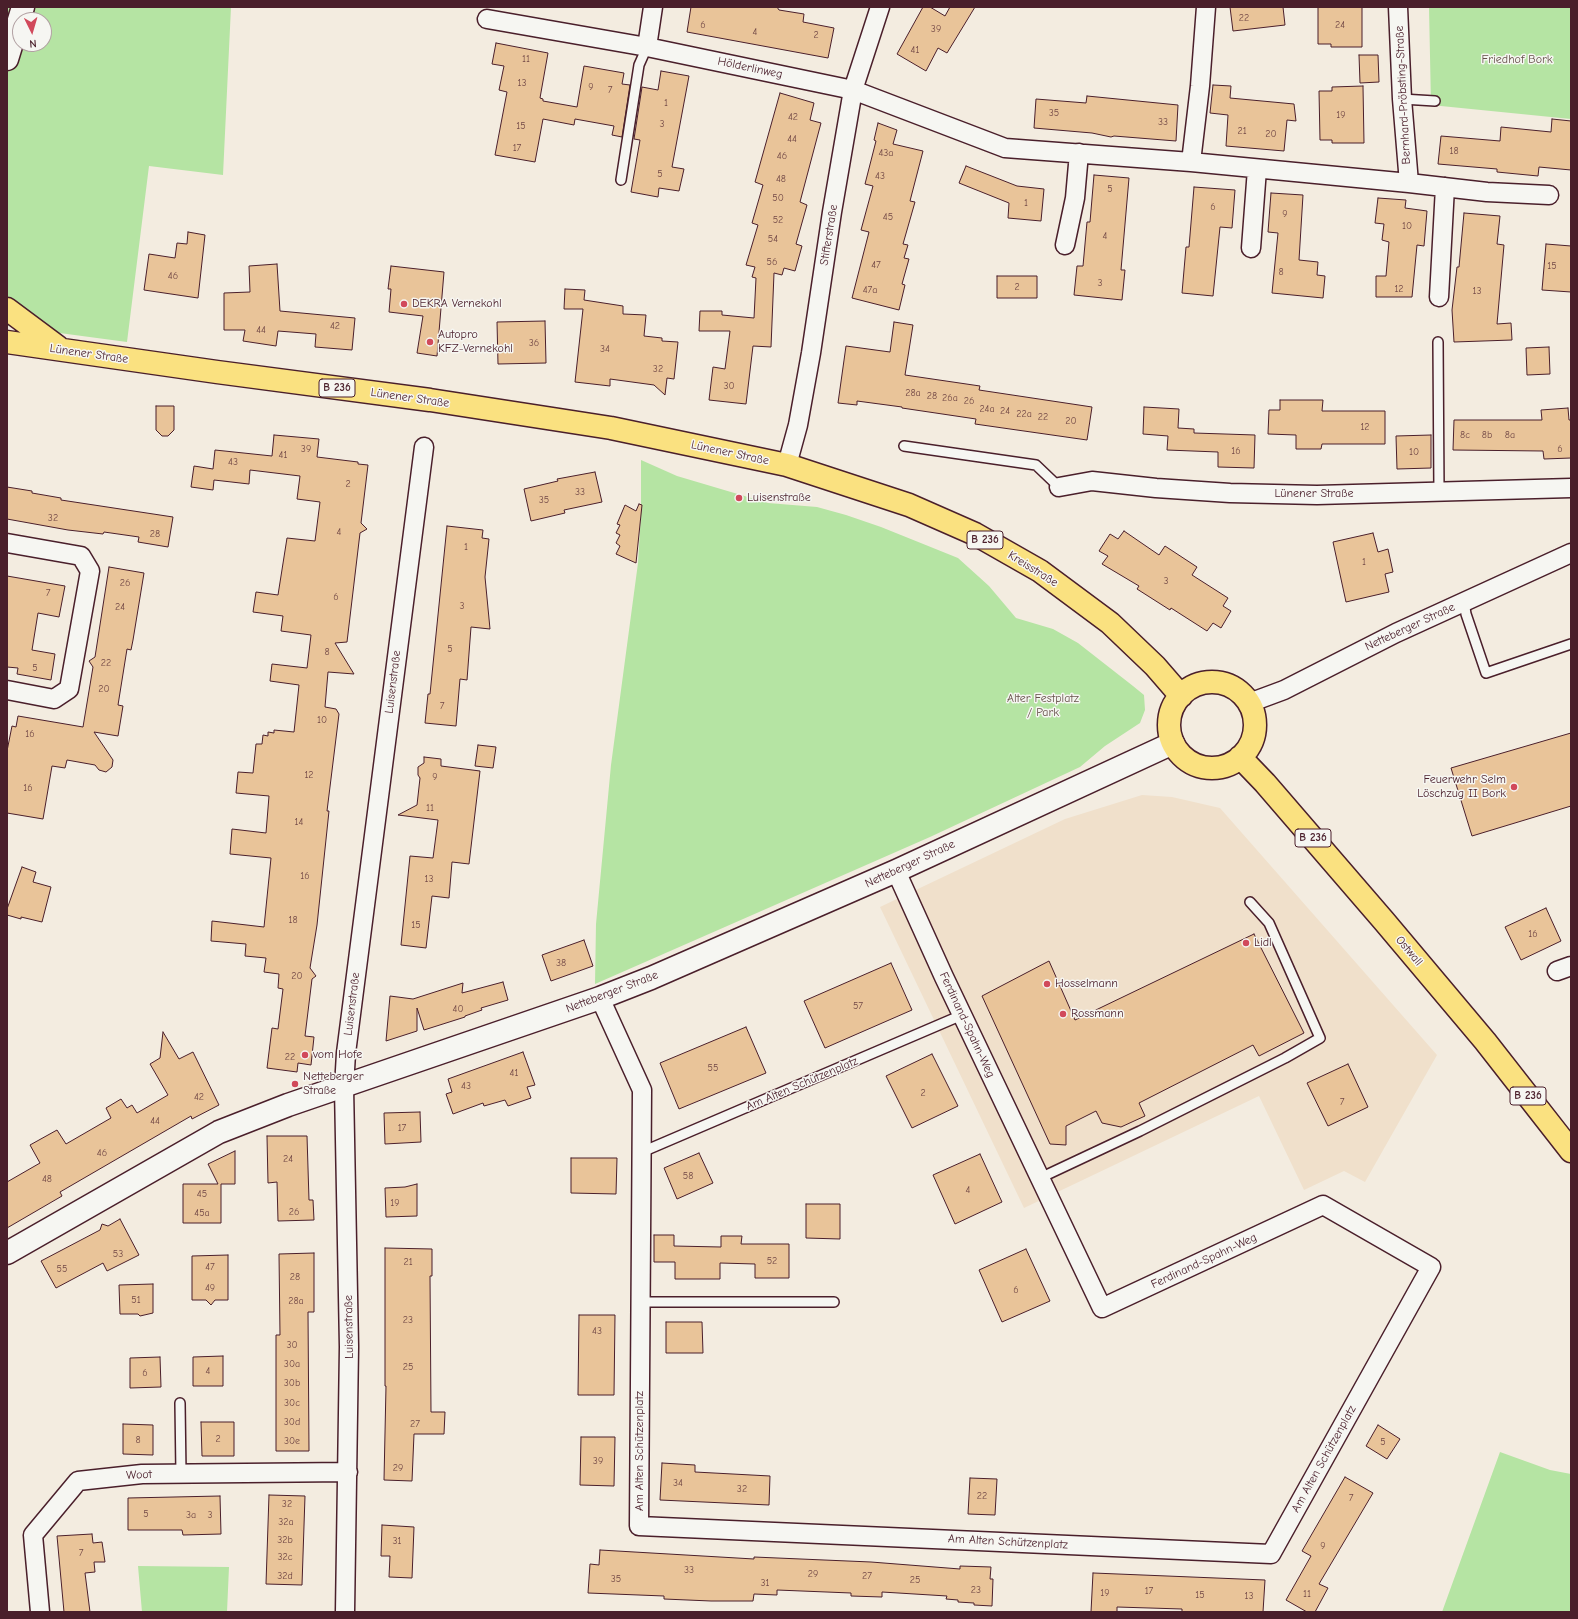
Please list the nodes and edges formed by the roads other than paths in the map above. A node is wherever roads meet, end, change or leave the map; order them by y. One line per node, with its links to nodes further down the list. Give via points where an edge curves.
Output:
1 (23, 7): 8 (street)
2 (654, 7): 7 (street)
3 (880, 7): 9 (street, Stifterstraße)
4 (1206, 7): 14 (street)
5 (1398, 7): 10 (street, Bernhard-Pröbsting-Straße)
6 (487, 19): 7 (street, Hölderlinweg)
7 (647, 46): 9 (street, Hölderlinweg); 16 (lane, via 639,65)
8 (7, 59)
9 (853, 90): 12 (street, Hölderlinweg); 29 (street, Stifterstraße, via 811,353 798,425)
10 (1402, 99): 11 (lane); 17 (street, Bernhard-Pröbsting-Straße)
11 (1435, 101)
12 (1005, 148): 13 (street, Bernhard-Pröbsting-Straße)
13 (1079, 153): 14 (street, Bernhard-Pröbsting-Straße); 20 (street, via 1075,198)
14 (1191, 162): 15 (street, Bernhard-Pröbsting-Straße)
15 (1258, 169): 17 (street, Bernhard-Pröbsting-Straße); 21 (street)
16 (621, 180)
17 (1409, 183): 18 (street, Bernhard-Pröbsting-Straße)
18 (1445, 187): 19 (street, Bernhard-Pröbsting-Straße); 22 (street)
19 (1549, 195)
20 (1065, 245)
21 (1251, 248)
22 (1439, 297)
23 (7, 309): 26 (main road, B 236)
24 (7, 342): 26 (main road, Lünener Straße / B 236)
25 (1438, 342): 32 (lane)
26 (63, 350): 29 (main road, Lünener Straße / B 236, via 430,400 611,428)
27 (904, 446): 30 (lane, via 1036,464)
28 (424, 447): 46 (street, Luisenstraße, via 358,952)
29 (787, 465): 38 (main road, Kreisstraße / B 236, via 909,504 974,534 1040,571 1110,623 1155,666)
30 (1059, 487): 32 (street, Lünener Straße, via 1092,481 1230,493 1317,495)
31 (1571, 488): 32 (street, Lünener Straße)
32 (1439, 492)
33 (7, 543): 37 (street, via 81,556 90,571 69,689 54,699)
34 (1571, 553): 35 (street, Netteberger Straße)
35 (1464, 602): 36 (lane, via 1486,673); 39 (street, Netteberger Straße, via 1396,633 1284,690)
36 (1571, 644)
37 (7, 690)
38 (1181, 696): 39 (main road, via 1197,685 1217,682 1241,693); 40 (main road, via 1173,706 1169,718 1169,731)
39 (1249, 703): 41 (main road, via 1254,717 1254,732 1249,746)
40 (1173, 743): 41 (main road, via 1182,757 1211,768 1226,765); 42 (street, Netteberger Straße)
41 (1240, 757): 47 (main road, Ostwall / B 236, via 1485,1041)
42 (896, 871): 44 (street, Netteberger Straße); 45 (street, Ferdinand-Spahn-Weg)
43 (1250, 902): 49 (lane, via 1269,923 1320,1038 1140,1131)
44 (600, 998): 46 (street, Netteberger Straße); 48 (street, Am Alten Schützenplatz, via 642,1090)
45 (962, 1016): 48 (lane, Am Alten Schützenplatz); 49 (street, Ferdinand-Spahn-Weg)
46 (344, 1087): 50 (street, Netteberger Straße, via 288,1105 219,1132); 55 (street, Luisenstraße, via 349,1347)
47 (1571, 1151)
48 (642, 1152): 52 (street, Am Alten Schützenplatz)
49 (1040, 1178): 51 (street, Ferdinand-Spahn-Weg, via 1102,1308 1323,1205)
50 (7, 1253)
51 (1431, 1267): 52 (street, Am Alten Schützenplatz, via 1270,1554 639,1526)
52 (641, 1302): 53 (lane)
53 (834, 1302)
54 (180, 1403): 56 (lane)
55 (348, 1472): 56 (street, Woot); 58 (street, Luisenstraße)
56 (181, 1474): 57 (street, Woot, via 142,1474 78,1481 33,1534)
57 (40, 1612)
58 (345, 1612)

